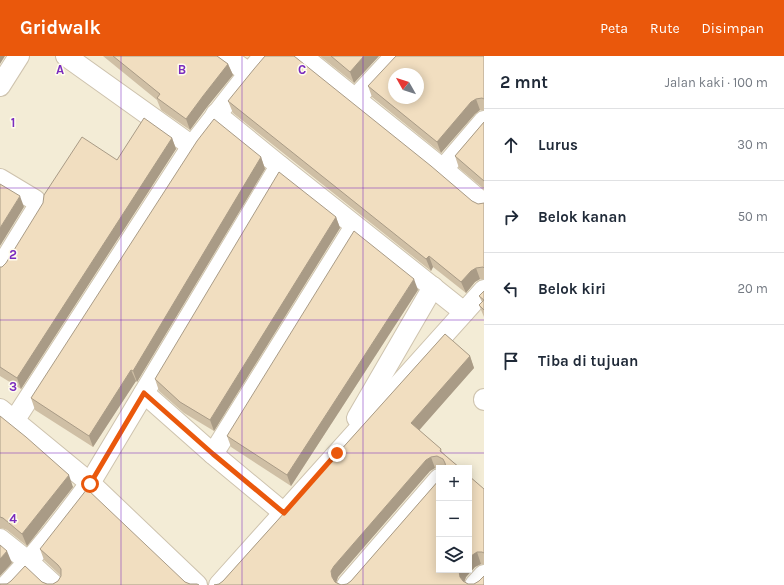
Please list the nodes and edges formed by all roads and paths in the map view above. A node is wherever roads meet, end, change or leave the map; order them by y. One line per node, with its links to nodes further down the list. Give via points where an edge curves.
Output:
1 (19, 56): 8 (street)
2 (66, 56): 12 (street)
3 (225, 56): 7 (street)
4 (264, 56): 7 (street)
5 (302, 56): 9 (street)
6 (395, 56): 9 (street)
7 (249, 73): 10 (street)
8 (0, 86)
9 (356, 99): 14 (street)
10 (216, 114): 12 (street); 13 (street)
11 (484, 121): 14 (street)
12 (192, 146): 23 (street)
13 (280, 166): 17 (street); 22 (street)
14 (443, 169): 16 (street)
15 (0, 179): 18 (street, via 35,200 37,208)
16 (484, 204)
17 (355, 226): 19 (street); 25 (street)
18 (0, 268)
19 (433, 287): 21 (street); 24 (street)
20 (484, 290): 21 (street)
21 (464, 312): 24 (street)
22 (144, 393): 25 (street); 27 (street)
23 (7, 415): 27 (street)
24 (337, 453): 28 (street)
25 (213, 454): 28 (street)
26 (436, 482): 36 (street)
27 (90, 484): 30 (street); 34 (street)
28 (284, 513): 35 (street)
29 (0, 539): 30 (street)
30 (29, 562): 32 (street); 33 (street)
31 (484, 575): 37 (street)
32 (7, 585)
33 (54, 585)
34 (197, 585)
35 (218, 585)
36 (347, 585)
37 (475, 585)

